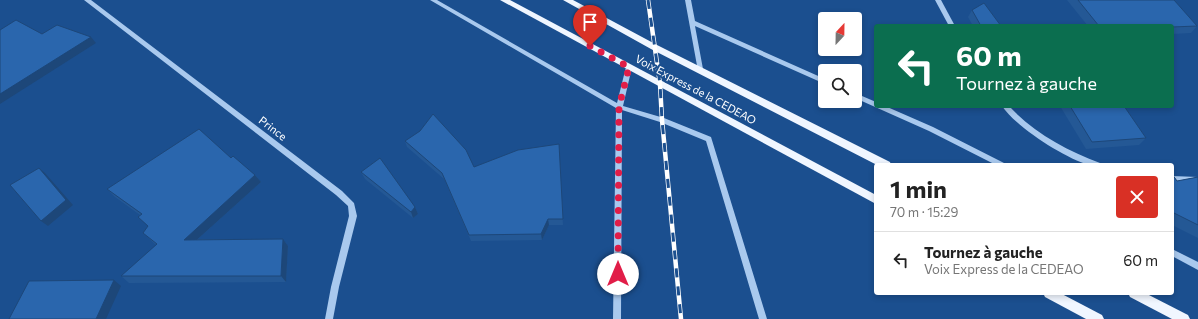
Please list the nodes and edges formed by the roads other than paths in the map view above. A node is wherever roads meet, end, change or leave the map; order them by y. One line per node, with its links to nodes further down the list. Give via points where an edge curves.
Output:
1 (88, 0): 27 (street, Prince, via 339,193 350,205 353,216)
2 (433, 0): 14 (street)
3 (504, 0): 9 (main road, Voix Express de la CEDEAO)
4 (567, 0): 10 (main road)
5 (688, 0): 7 (street)
6 (938, 0): 8 (street)
7 (692, 22): 10 (street); 11 (street)
8 (951, 24)
9 (629, 67): 14 (street); 22 (main road, Voix Express de la CEDEAO)
10 (700, 69): 17 (main road)
11 (818, 79)
12 (862, 98): 13 (street)
13 (874, 104)
14 (619, 107): 28 (street); 29 (street, via 662,120 709,139)
15 (884, 108): 18 (street)
16 (1007, 108): 19 (street, via 1015,118 1048,141)
17 (882, 163)
18 (998, 163)
19 (1094, 163)
20 (1174, 179): 21 (street)
21 (1198, 180)
22 (874, 199)
23 (1174, 253): 24 (street)
24 (1198, 266)
25 (1052, 295): 30 (main road)
26 (1138, 295): 31 (main road)
27 (329, 319)
28 (617, 319)
29 (763, 319)
30 (1098, 319)
31 (1184, 319)

